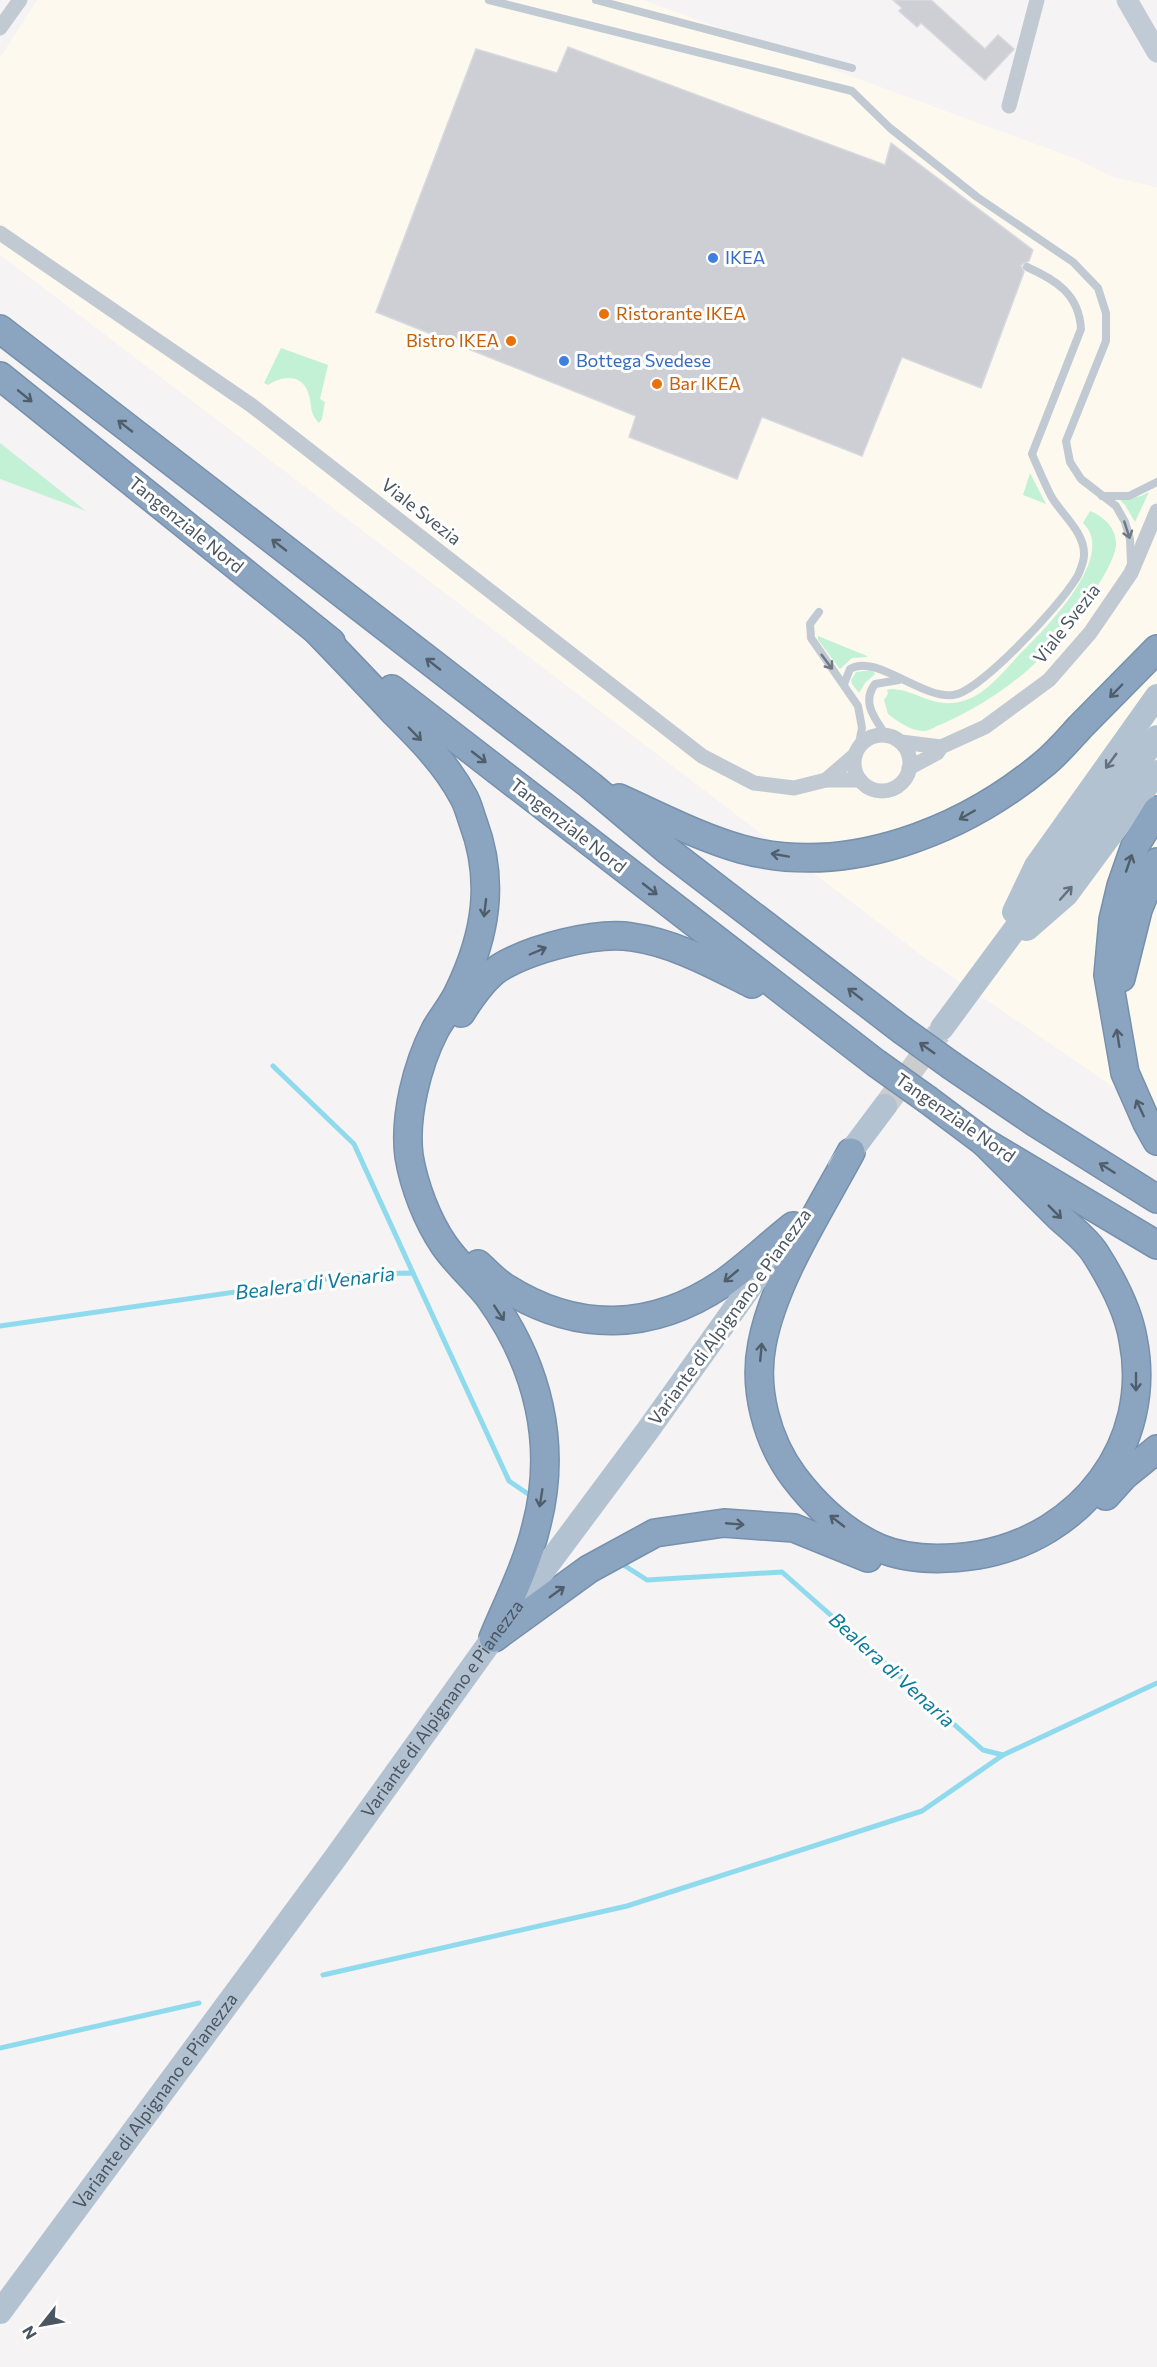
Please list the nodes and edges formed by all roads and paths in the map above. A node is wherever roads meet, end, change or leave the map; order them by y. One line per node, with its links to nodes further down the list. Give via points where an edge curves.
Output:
1 (20, 0): 7 (street)
2 (489, 0): 17 (lane, via 852,91 890,128 978,197 1073,262 1098,288 1106,313 1106,341 1066,441 1070,462 1081,479)
3 (596, 0): 9 (lane)
4 (1037, 0): 11 (street)
5 (1127, 0): 6 (main road)
6 (1138, 21): 8 (main road); 10 (main road)
7 (0, 28)
8 (1157, 52)
9 (852, 68)
10 (1157, 68)
11 (1009, 106)
12 (0, 233): 33 (street, Viale Svezia, via 251,405 702,756 754,783 794,788)
13 (1027, 267): 23 (lane, via 1051,278 1070,295 1080,313 1081,330 1032,454 1051,496 1079,534 1084,555 1076,579 1052,611 971,689 953,696 929,692)
14 (0, 329): 35 (highway, one-way to 14)
15 (0, 376): 21 (highway, Tangenziale Nord, one-way to 21)
16 (1157, 482): 17 (lane, via 1129,496)
17 (1102, 496): 19 (lane, one-way to 19, via 1116,506 1125,522)
18 (1157, 511): 19 (street, Viale Svezia)
19 (1131, 573): 29 (street, Viale Svezia, via 1090,633 1049,680 985,727)
20 (819, 612): 24 (lane, one-way to 24, via 810,624 811,638)
21 (317, 631): 40 (highway, Tangenziale Nord, one-way to 40); 50 (highway, one-way to 50, via 432,751 464,796 482,846 488,886 482,932 459,992 422,1057 410,1122 409,1155 421,1201 444,1245 488,1296 514,1336 533,1380 544,1430 544,1476 537,1527)
22 (1157, 649): 35 (highway, one-way to 35, via 1046,763 951,824 904,842 858,853 795,858 741,849)
23 (901, 680): 24 (lane, via 860,665 848,670); 26 (lane, via 882,681 870,690 869,707)
24 (844, 684): 30 (lane, via 861,716)
25 (1157, 696): 38 (main road, one-way to 38, via 1036,866)
26 (886, 735): 28 (street); 30 (street, via 870,737)
27 (1157, 737): 38 (main road)
28 (901, 742): 29 (street); 31 (street, via 909,755)
29 (941, 747): 31 (street, Viale Svezia)
30 (857, 752): 33 (street, Viale Svezia); 34 (street, via 856,771)
31 (909, 768): 34 (street, via 902,782 886,790 867,786)
32 (1157, 772): 38 (main road, one-way to 32, via 1066,895)
33 (826, 780): 34 (street, Viale Svezia)
34 (860, 780)
35 (590, 785): 46 (highway, one-way to 35, bridge, via 1036,1123 902,1030 667,850)
36 (1157, 810): 39 (highway, one-way to 36, via 1108,975 1113,920 1135,846)
37 (1157, 862): 39 (highway, via 1138,910)
38 (991, 961): 41 (main road)
39 (1114, 1002): 43 (highway, one-way to 39, via 1125,1073)
40 (803, 1009): 44 (highway, Tangenziale Nord, bridge); 47 (highway, one-way to 40, via 722,1283 658,1316 624,1322 583,1318 542,1307 504,1287 473,1259 448,1227 431,1193 420,1151 430,1070 448,1032 475,991 499,968 547,948 592,936 632,936 689,953)
41 (942, 1028)
42 (885, 1106): 45 (main road, Variante di Alpignano e Pianezza)
43 (1157, 1141)
44 (984, 1142): 45 (highway, one-way to 45, via 1093,1250 1120,1299 1134,1339 1137,1388 1128,1431 1113,1467 1068,1516 1031,1540 957,1558 923,1559 880,1548 841,1525 811,1499 783,1463 766,1423 760,1384 761,1346 777,1291); 48 (highway, Tangenziale Nord)
45 (851, 1152): 47 (main road, Variante di Alpignano e Pianezza)
46 (1157, 1199)
47 (793, 1226): 50 (main road, Variante di Alpignano e Pianezza)
48 (1157, 1245)
49 (1157, 1449): 50 (highway, one-way to 49, via 589,1569 655,1533 724,1523 794,1528 883,1564 929,1575 964,1575 1002,1567 1037,1554 1073,1530 1124,1476)
50 (493, 1638): 51 (main road, Variante di Alpignano e Pianezza)
51 (0, 2312)

